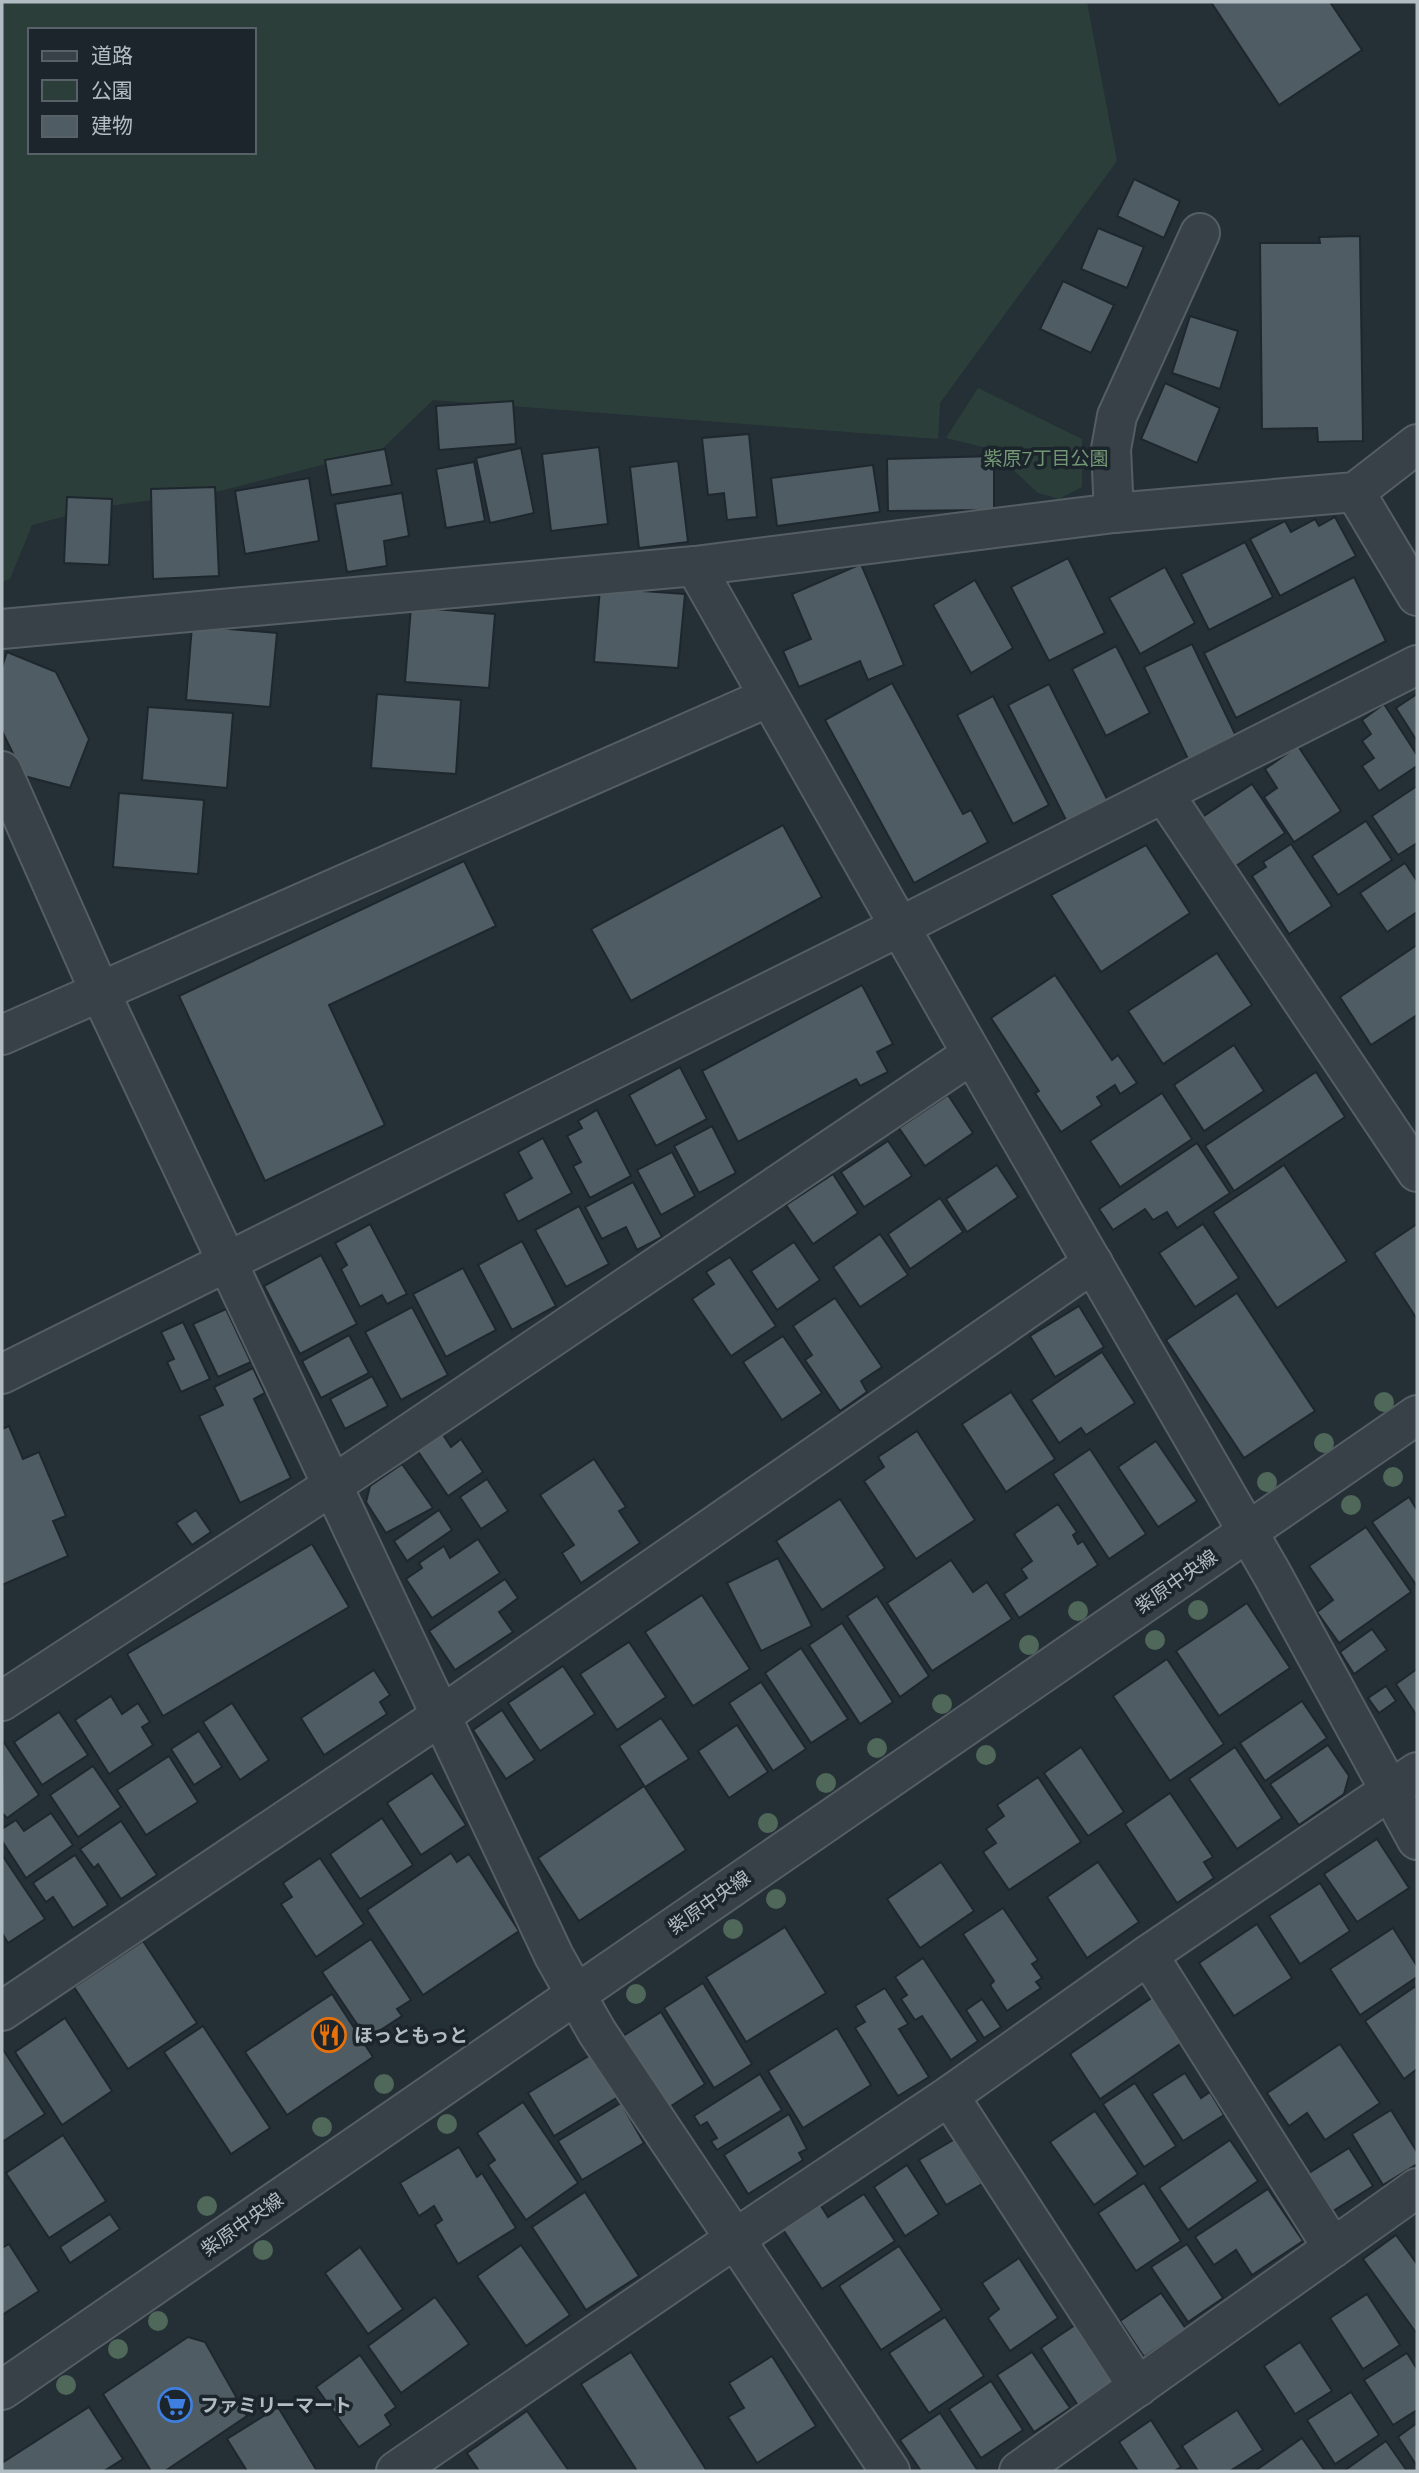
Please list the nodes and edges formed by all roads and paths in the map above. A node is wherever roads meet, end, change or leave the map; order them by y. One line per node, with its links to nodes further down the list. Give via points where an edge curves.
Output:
1 (1200, 233): 4 (street, via 1117,416 1111,449)
2 (1417, 444): 3 (street)
3 (1355, 492): 4 (street); 6 (street)
4 (1114, 513): 5 (street)
5 (695, 566): 7 (street); 9 (street)
6 (1417, 596)
7 (2, 629)
8 (1417, 665): 11 (street)
9 (769, 697): 12 (street); 13 (street)
10 (2, 771): 13 (street)
11 (1164, 794): 12 (street); 16 (street)
12 (901, 926): 15 (street); 17 (street)
13 (100, 992): 14 (street); 17 (street)
14 (2, 1035)
15 (972, 1054): 18 (street); 21 (street)
16 (1417, 1172)
17 (228, 1261): 19 (street); 21 (street)
18 (1093, 1263): 22 (street); 24 (street)
19 (2, 1374)
20 (1417, 1415): 22 (street, 紫原中央線)
21 (333, 1485): 23 (street); 24 (street)
22 (1247, 1532): 25 (street); 28 (street, 紫原中央線)
23 (2, 1701)
24 (442, 1715): 28 (street); 29 (street)
25 (1404, 1781): 26 (street); 27 (street)
26 (1417, 1840)
27 (1148, 1955): 30 (street); 33 (street)
28 (576, 1994): 32 (street); 35 (street, 紫原中央線)
29 (2, 2011)
30 (949, 2096): 32 (street); 34 (street)
31 (1417, 2188): 33 (street)
32 (736, 2238): 36 (street); 37 (street)
33 (1333, 2248): 34 (street)
34 (1138, 2386): 38 (street)
35 (2, 2390)
36 (407, 2468)
37 (890, 2471)
38 (1019, 2471)

